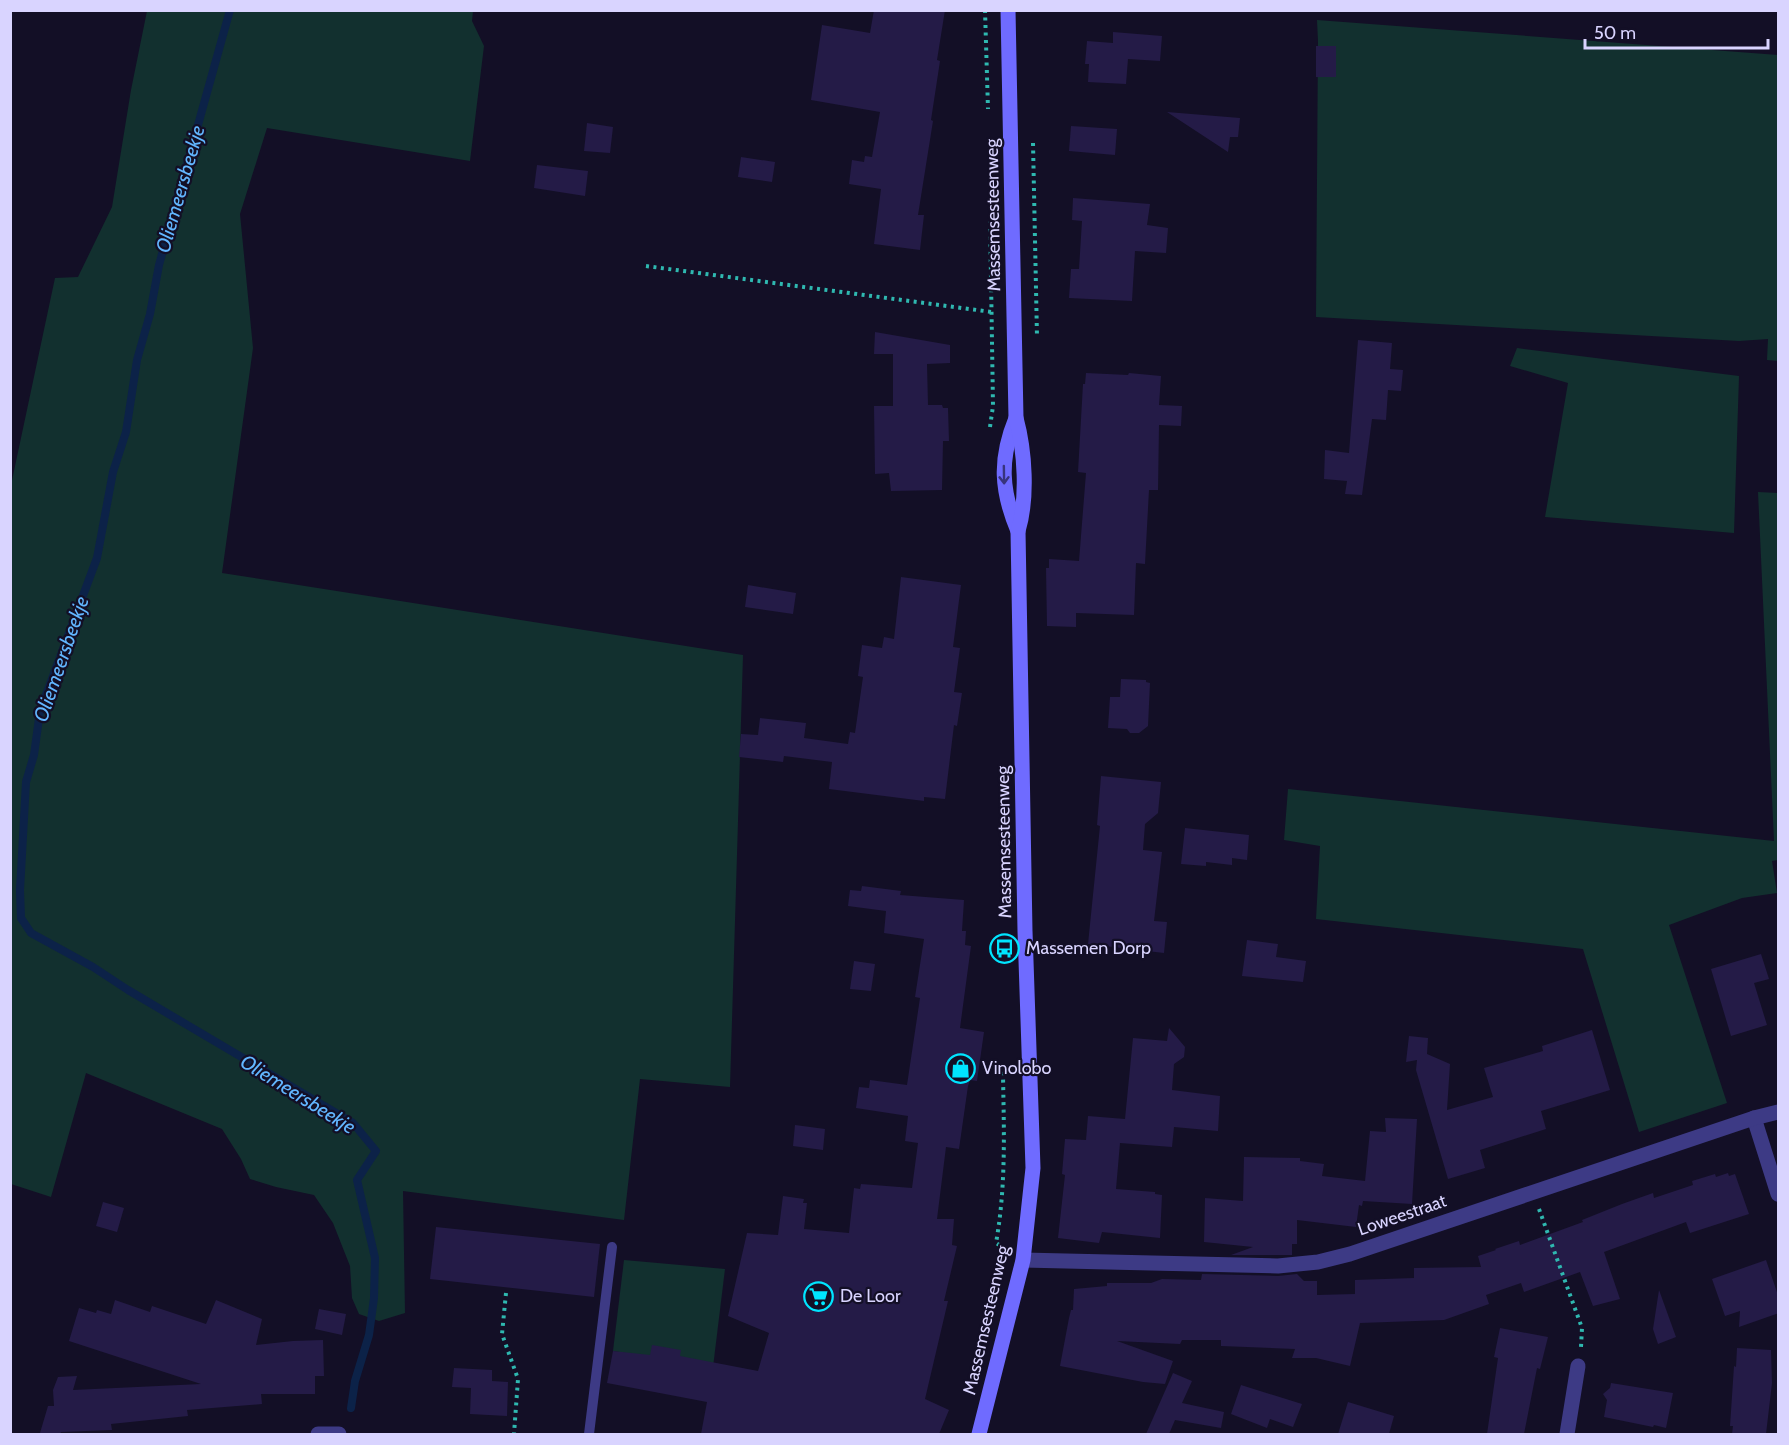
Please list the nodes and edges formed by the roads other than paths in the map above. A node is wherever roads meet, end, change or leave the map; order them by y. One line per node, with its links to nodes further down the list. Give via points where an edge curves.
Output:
1 (1008, 10): 6 (main road, Massemsesteenweg, via 1016,418 1022,440 1023,513 1018,531 1033,1168)
2 (1779, 1112): 3 (street, Loweestraat)
3 (1754, 1118): 4 (street); 6 (street, Loweestraat, via 1318,1262 1278,1266)
4 (1779, 1194)
5 (612, 1247): 10 (lane)
6 (1023, 1260): 11 (main road, Massemsesteenweg)
7 (1578, 1366): 12 (street)
8 (320, 1434): 9 (street)
9 (339, 1434)
10 (589, 1434)
11 (979, 1434)
12 (1567, 1434)

